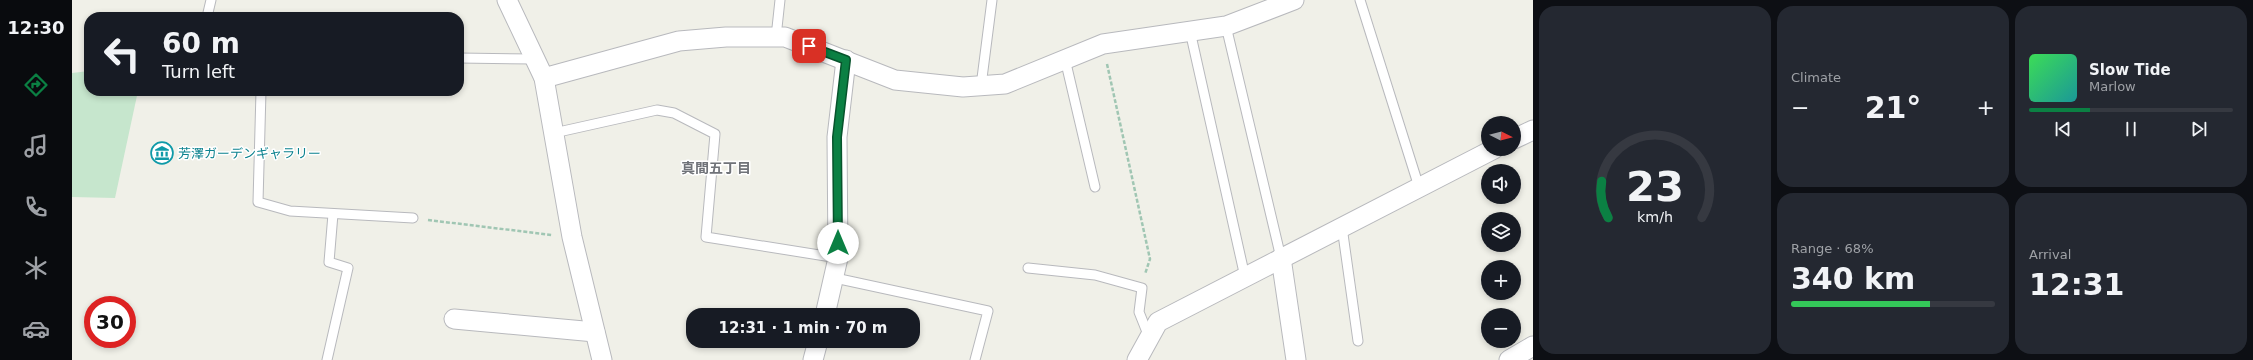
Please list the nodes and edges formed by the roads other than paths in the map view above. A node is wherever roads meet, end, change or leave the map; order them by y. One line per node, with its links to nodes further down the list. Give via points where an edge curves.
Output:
1 (211, 0): 7 (lane)
2 (507, 0): 12 (street)
3 (780, 0): 10 (lane)
4 (992, 0): 16 (lane)
5 (1294, 0): 8 (street)
6 (1360, 0): 22 (lane)
7 (208, 12)
8 (1226, 26): 9 (street); 28 (lane)
9 (1190, 31): 13 (street, via 1103,44); 30 (lane)
10 (776, 37): 14 (street, via 784,37); 15 (street, via 726,37 679,41)
11 (464, 58): 12 (lane)
12 (535, 59): 15 (street)
13 (1065, 59): 16 (street, via 1005,84); 23 (lane)
14 (846, 60): 16 (street, via 895,80 963,87); 27 (street, via 837,137)
15 (544, 78): 19 (street)
16 (981, 86)
17 (261, 96): 24 (lane, via 258,202 290,211)
18 (1533, 130): 20 (street)
19 (554, 133): 27 (lane, via 657,110 674,114 714,134 706,237); 34 (street, via 572,237)
20 (1521, 136)
21 (1481, 156): 22 (street)
22 (1420, 186): 26 (street)
23 (1095, 187)
24 (332, 214): 25 (lane); 39 (lane, via 329,262 348,268)
25 (413, 218)
26 (1342, 227): 28 (street); 36 (lane)
27 (838, 258): 31 (street)
28 (1281, 258): 30 (street); 44 (street)
29 (1028, 268): 35 (lane, via 1095,275 1142,288 1139,312)
30 (1245, 277): 35 (street, via 1158,322)
31 (835, 278): 32 (street); 42 (lane, via 988,311)
32 (827, 308)
33 (454, 320): 34 (street)
34 (595, 332): 40 (street)
35 (1149, 338): 43 (street)
36 (1358, 341)
37 (1533, 346): 45 (street)
38 (816, 348): 41 (street)
39 (327, 360)
40 (602, 360)
41 (813, 360)
42 (975, 360)
43 (1137, 360)
44 (1296, 360)
45 (1509, 360)

